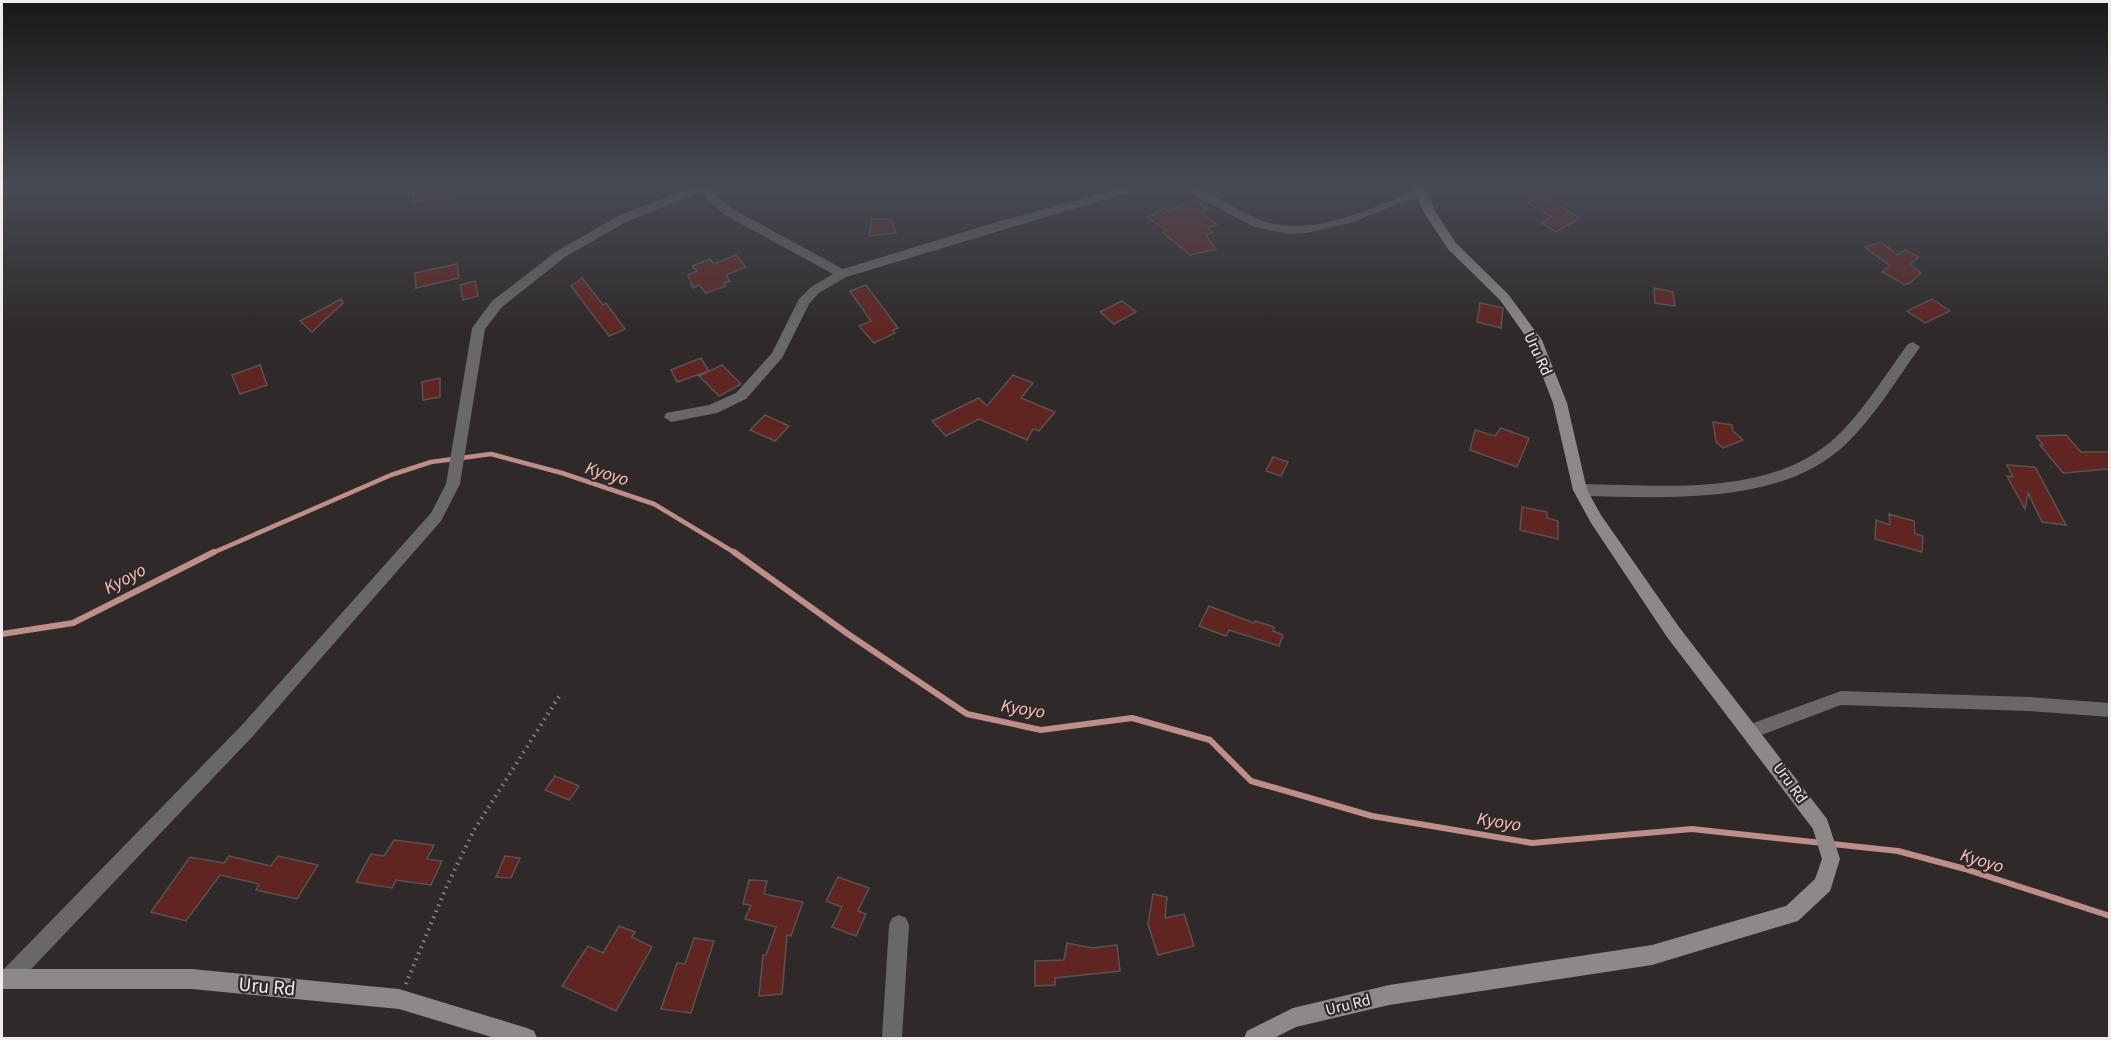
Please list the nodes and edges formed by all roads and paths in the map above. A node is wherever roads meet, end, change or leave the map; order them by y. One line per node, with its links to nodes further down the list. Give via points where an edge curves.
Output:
1 (595, 235): 13 (street, via 561,254 497,304 479,328 453,484 436,517 247,730)
2 (771, 235): 5 (street)
3 (972, 235): 5 (street)
4 (1446, 235): 8 (street, Uru Rd, via 1452,246 1504,297 1535,340 1560,403)
5 (842, 273): 7 (street, via 804,302 777,355 741,396 712,409)
6 (1913, 347): 8 (street, via 1840,442 1811,463 1780,477 1684,489)
7 (671, 417)
8 (1580, 490): 11 (street, Uru Rd, via 1667,624)
9 (560, 695): 14 (path, via 474,830)
10 (2109, 710): 11 (street, via 1841,698)
11 (1751, 731): 17 (street, Uru Rd, via 1821,825 1831,860 1823,885 1791,914 1652,955 1389,995 1293,1018)
12 (899, 926): 16 (street)
13 (5, 979): 14 (street, Uru Rd, via 192,980)
14 (399, 999): 15 (street, Uru Rd)
15 (527, 1038)
16 (892, 1038)
17 (1254, 1038)

